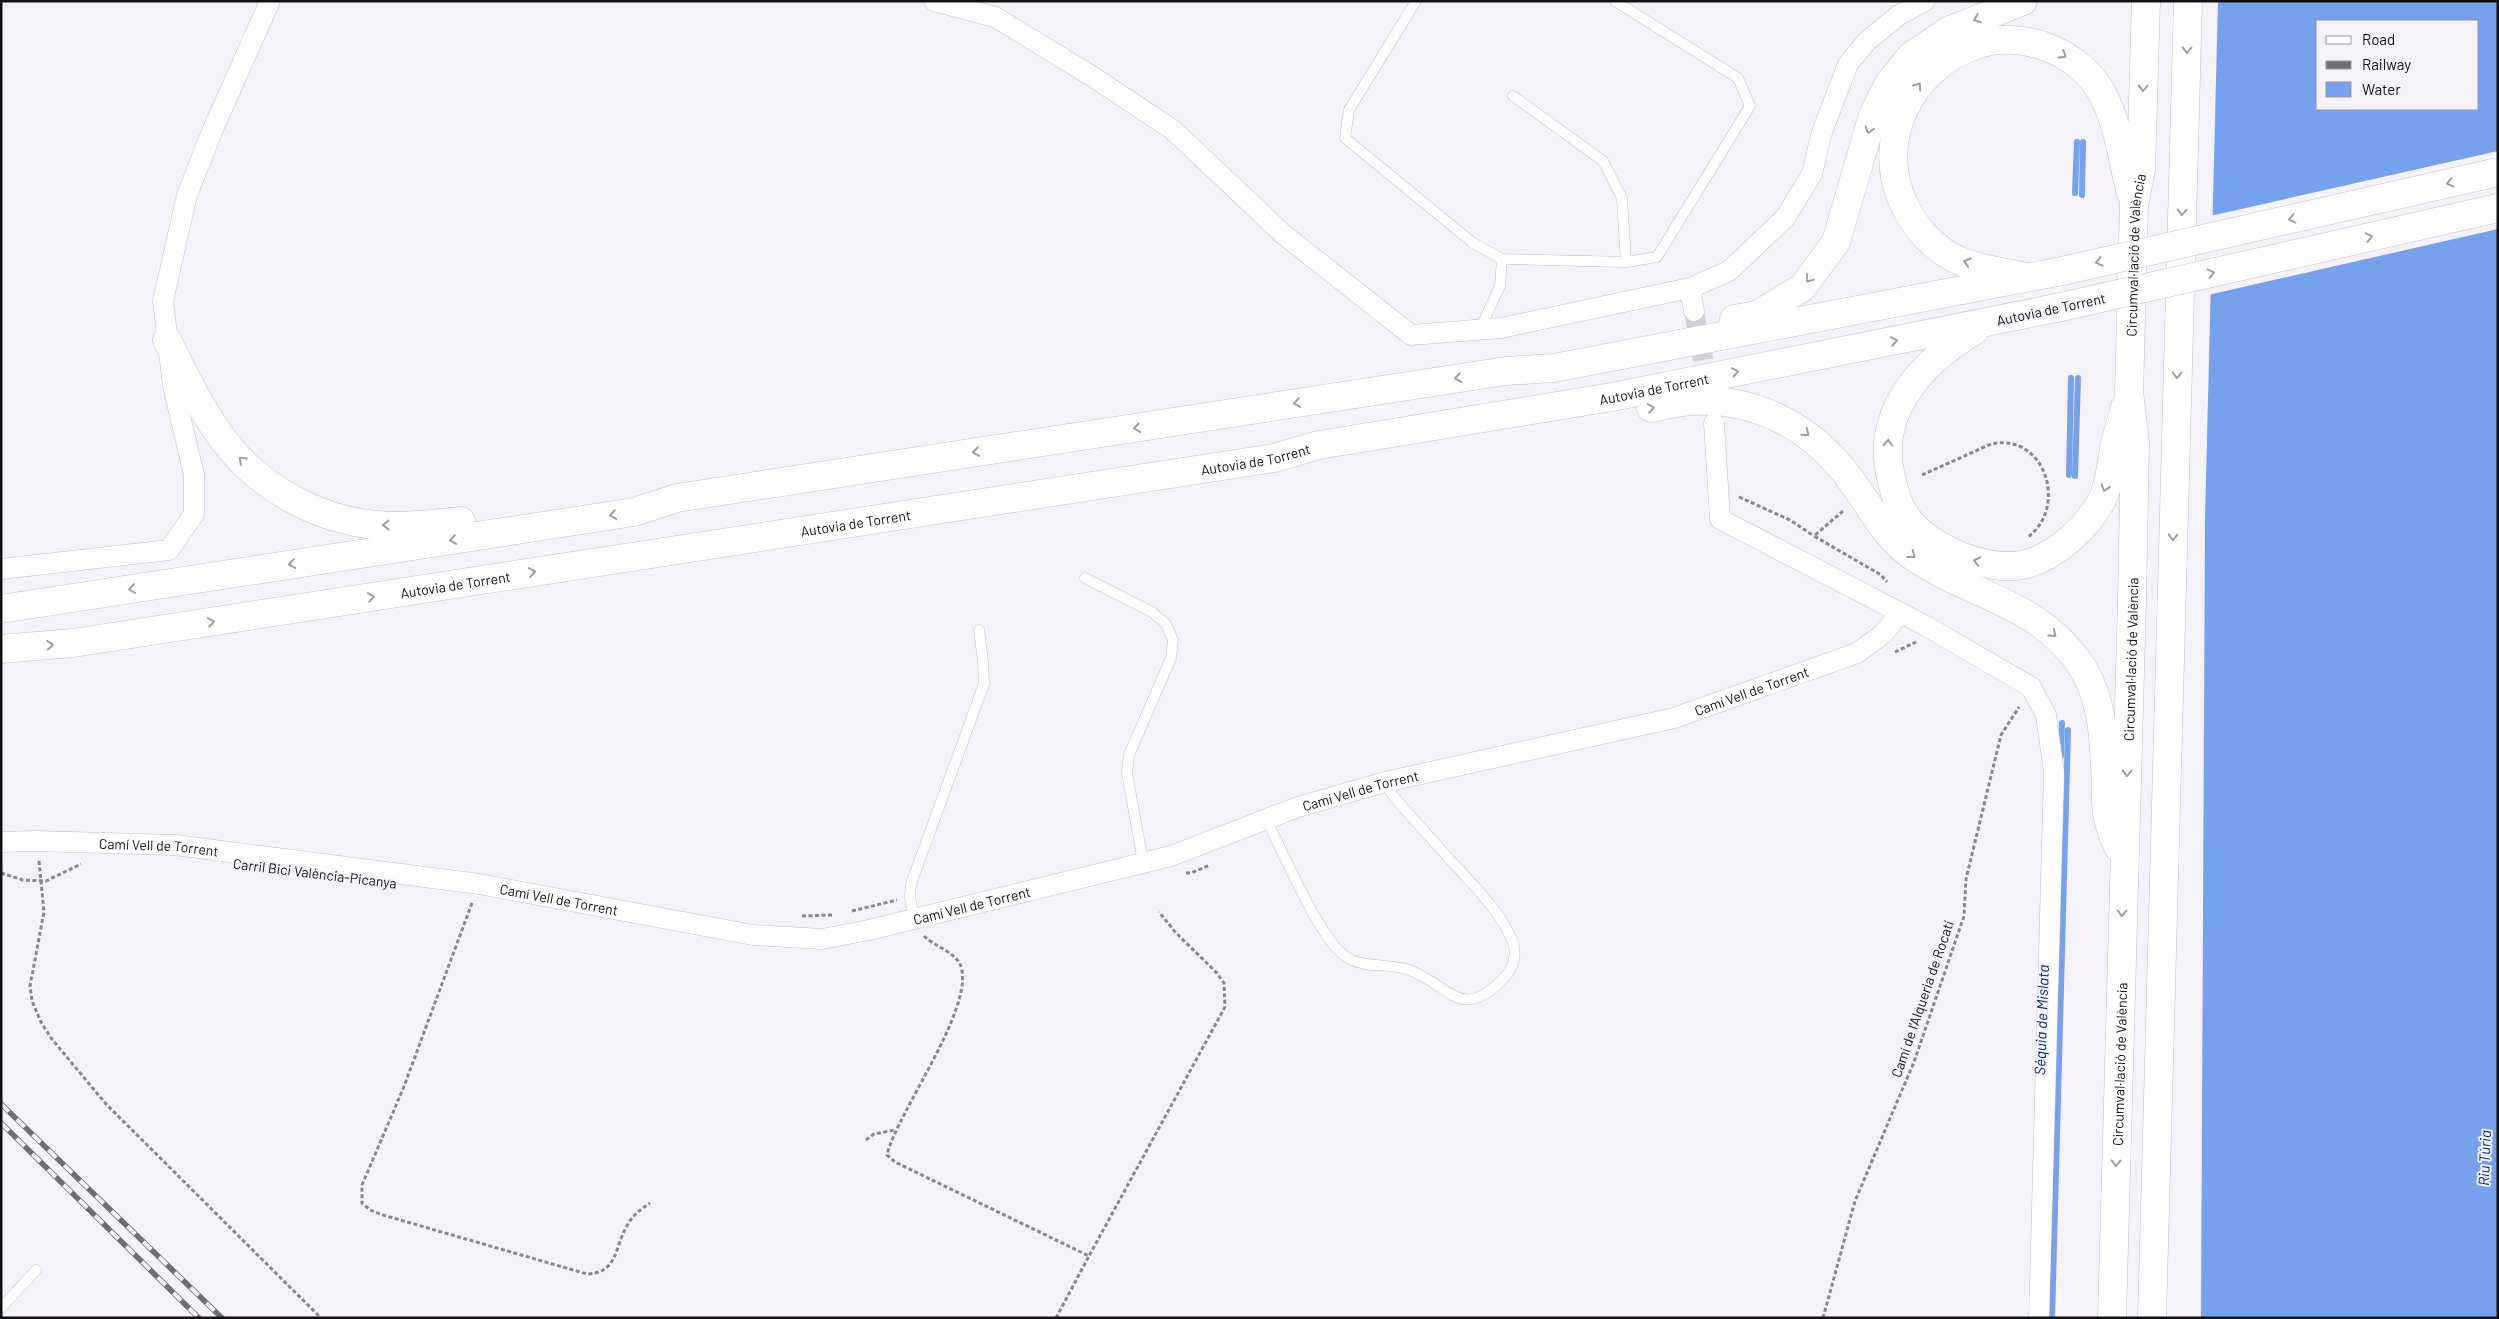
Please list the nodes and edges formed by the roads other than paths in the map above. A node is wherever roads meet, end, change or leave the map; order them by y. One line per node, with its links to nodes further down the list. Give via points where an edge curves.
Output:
1 (270, 1): 20 (street, via 187,195 163,301)
2 (934, 1): 19 (street, via 995,18 1173,130 1282,234 1411,335)
3 (1416, 1): 13 (lane, via 1349,110 1345,138 1473,243)
4 (1615, 1): 14 (lane, via 1738,78 1750,106 1657,257)
5 (1925, 1): 16 (street, via 1898,15 1867,41 1848,64 1821,135 1812,174 1785,218 1729,271)
6 (2023, 1): 21 (highway, one-way to 21, via 1948,31 1911,56 1890,83 1873,115 1836,242 1802,288 1757,315 1550,352)
7 (2146, 1): 11 (highway, Circumval·lació de València, one-way to 11, via 2141,169)
8 (2188, 1): 42 (highway, one-way to 42)
9 (1513, 96): 14 (lane, via 1603,161 1622,198)
10 (2498, 172): 15 (highway, one-way to 15, bridge)
11 (2134, 205): 15 (highway, one-way to 11, via 1959,260 1943,250 1912,222 1898,192 1892,165 1894,133 1921,81 1945,60 1973,45 2002,40 2033,42 2058,51 2080,66 2103,94 2116,127); 22 (highway, Circumval·lació de València)
12 (2498, 208): 18 (highway, Autovia de Torrent, one-way to 12, bridge)
13 (1502, 259): 14 (lane); 19 (lane, via 1500,286)
14 (1626, 262)
15 (2031, 278): 21 (highway, via 1554,368)
16 (1690, 288): 17 (street); 19 (street, via 1501,328)
17 (1694, 311)
18 (1988, 322): 22 (highway, one-way to 18, via 2100,504 2081,528 2057,549 2030,563 1978,562 1952,553 1908,520 1895,496 1888,437 1904,393 1925,367 1949,346); 24 (highway, Autovia de Torrent, one-way to 18, via 1319,446 1612,397)
19 (1480, 329)
20 (167, 340): 25 (highway, one-way to 20, via 628,494 420,525 377,525 335,518 298,502 265,481 230,449 196,398); 26 (street, via 173,386 194,475 194,514 170,550)
21 (1506, 371): 25 (highway, one-way to 25)
22 (2129, 392): 36 (highway, Circumval·lació de València, one-way to 36, via 2135,442)
23 (1714, 423): 29 (street, via 1720,519)
24 (1274, 458): 31 (highway, Autovia de Torrent, one-way to 24, via 74,643); 36 (highway, one-way to 36, via 1326,462 1692,401 1727,402 1760,410 1796,426 1826,450 1886,530 1910,554 1946,576 2022,610 2054,634 2080,665 2097,700 2104,743 2107,818)
25 (677, 498): 28 (highway, one-way to 28, via 634,512)
26 (1, 569)
27 (1085, 578): 35 (lane, via 1152,612 1166,624 1173,640 1171,658 1129,755 1127,773)
28 (1, 609)
29 (1900, 613): 32 (street, Camí Vell de Torrent, via 1883,634 1857,653 1674,718); 40 (street, via 2031,687 2046,714 2054,772)
30 (979, 630): 37 (lane, via 984,684 911,884)
31 (1, 649)
32 (1385, 782): 33 (street, Camí Vell de Torrent, via 1298,806); 33 (lane, via 1394,798 1492,906 1513,944 1515,962 1505,977 1474,1000 1456,998 1417,972 1399,967 1367,966 1344,955 1324,933)
33 (1266, 819): 35 (street, Camí Vell de Torrent, via 1171,856)
34 (1, 842): 37 (street, Camí Vell de Torrent, via 175,846 479,884 753,935 798,939 845,936)
35 (1143, 862): 37 (street, Camí Vell de Torrent)
36 (2124, 864): 41 (highway, Circumval·lació de València, one-way to 41)
37 (914, 918)
38 (36, 1270): 39 (lane)
39 (1, 1308)
40 (2039, 1318)
41 (2112, 1318)
42 (2152, 1318)

